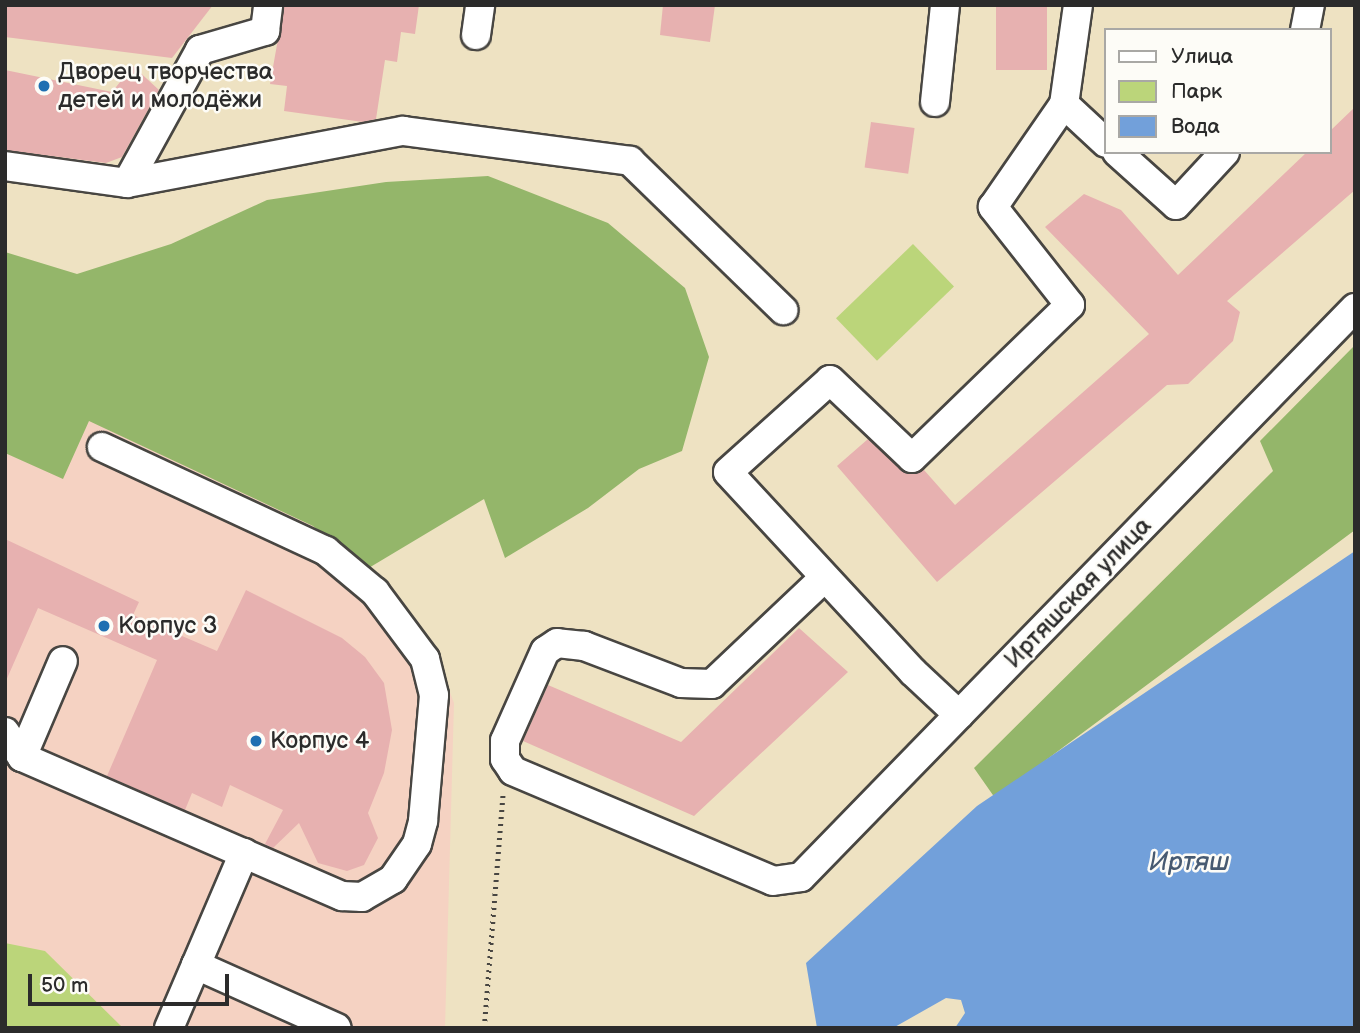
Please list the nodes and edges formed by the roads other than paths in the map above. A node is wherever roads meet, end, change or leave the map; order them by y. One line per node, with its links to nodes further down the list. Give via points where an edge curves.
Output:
1 (268, 5): 14 (street, via 265,31 200,50)
2 (480, 5): 7 (street)
3 (945, 5): 8 (street)
4 (1078, 5): 9 (street)
5 (1310, 5): 6 (street)
6 (1305, 28)
7 (476, 36)
8 (935, 102)
9 (1064, 104): 10 (street); 18 (street, via 993,207 1070,305 912,458 830,380 728,472)
10 (1104, 141)
11 (1119, 154): 12 (street, via 1176,205)
12 (1223, 154)
13 (5, 166): 14 (street)
14 (127, 183): 16 (street, via 403,131 631,161)
15 (1355, 308): 20 (street, Иртяшская улица)
16 (783, 310)
17 (102, 447): 23 (street, via 326,551 375,592 425,659 434,695 429,797 417,844 393,878 362,897 342,896)
18 (824, 578): 20 (street); 20 (street, Иртяшская улица, via 712,684 681,683 584,646 557,643 545,651 505,741 505,759 513,771 773,881 801,877)
19 (63, 661): 22 (street)
20 (959, 715)
21 (5, 732): 22 (street)
22 (22, 757): 23 (street)
23 (244, 853): 24 (street)
24 (196, 965): 25 (street); 26 (street)
25 (169, 1028)
26 (337, 1028)

